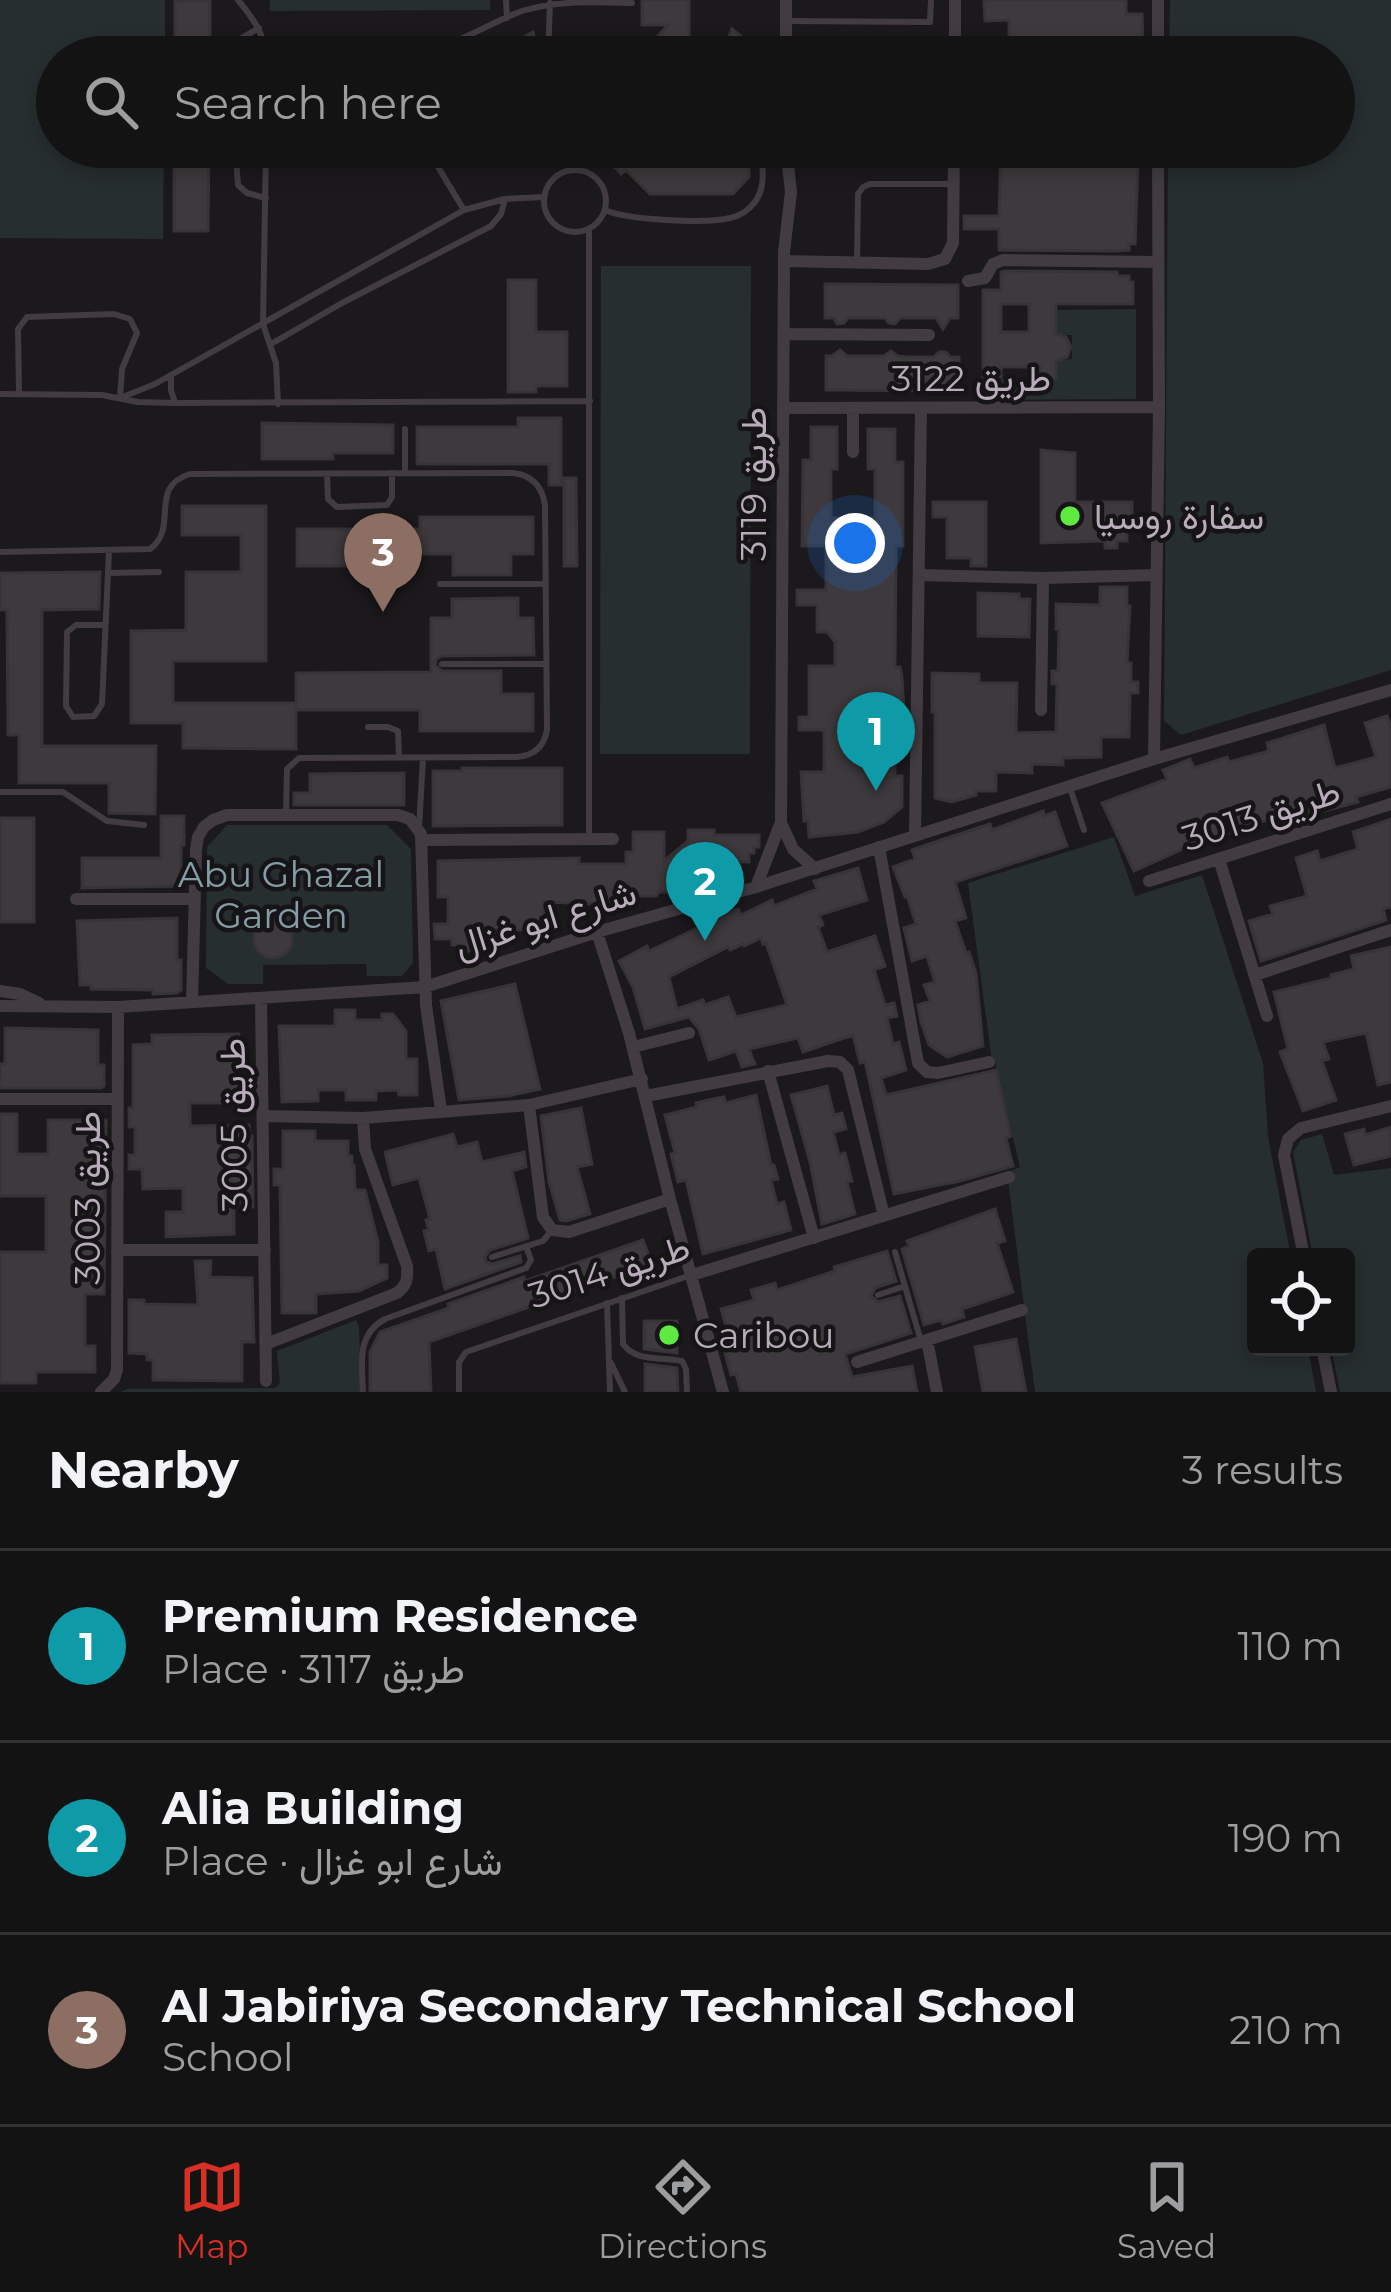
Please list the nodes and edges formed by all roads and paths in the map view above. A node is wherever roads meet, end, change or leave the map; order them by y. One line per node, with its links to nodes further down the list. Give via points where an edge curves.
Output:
1 (238, 0): 12 (lane)
2 (506, 0): 10 (lane)
3 (786, 0): 11 (street)
4 (931, 0): 11 (lane, via 930,22)
5 (955, 0): 18 (street)
6 (1158, 0): 19 (street)
7 (577, 1): 8 (lane); 9 (lane)
8 (550, 3): 10 (lane); 16 (lane)
9 (632, 3)
10 (507, 18): 15 (lane)
11 (786, 21): 17 (street)
12 (259, 28): 13 (lane); 14 (lane)
13 (245, 36)
14 (261, 36)
15 (469, 36)
16 (549, 36)
17 (786, 36)
18 (955, 36)
19 (1158, 36)
20 (235, 168): 29 (lane, via 238,185)
21 (266, 168): 29 (lane)
22 (439, 168): 31 (lane)
23 (761, 168): 32 (lane, via 762,190 736,217 638,219)
24 (788, 168): 34 (street, طريق 3119)
25 (954, 168): 27 (street)
26 (1158, 168): 36 (street)
27 (954, 184): 35 (street, via 953,243 945,259); 35 (lane, via 863,187)
28 (544, 197): 30 (lane); 32 (lane, via 555,177 585,172 602,187); 33 (lane, via 554,224 567,232)
29 (266, 198): 38 (lane)
30 (505, 199): 31 (lane); 41 (lane, via 491,226)
31 (464, 210): 38 (lane)
32 (605, 210): 33 (lane)
33 (589, 229): 46 (lane)
34 (784, 261): 35 (street); 39 (street, طريق 3119)
35 (857, 262)
36 (1158, 262): 37 (street, via 1003,260 985,278); 49 (street)
37 (968, 281)
38 (263, 324): 41 (lane); 42 (lane)
39 (785, 334): 40 (street); 50 (street, طريق 3119)
40 (929, 335)
41 (271, 344): 48 (lane)
42 (171, 375): 45 (lane); 47 (lane)
43 (19, 393): 44 (lane); 45 (lane); 45 (lane, via 23,320 114,314 130,319 137,333)
44 (0, 394)
45 (120, 398): 47 (lane)
46 (590, 400): 48 (lane); 85 (lane)
47 (175, 403): 48 (lane)
48 (278, 404)
49 (1159, 407): 51 (street, طريق 3122); 63 (street)
50 (783, 408): 52 (street, طريق 3122); 80 (street, طريق 3119)
51 (921, 408): 52 (street, طريق 3122); 62 (street)
52 (853, 409): 54 (street)
53 (405, 429): 56 (lane)
54 (853, 452)
55 (392, 473): 56 (lane); 57 (lane); 57 (lane, via 386,505 337,507 328,499)
56 (404, 473): 66 (lane, via 531,478 545,505)
57 (328, 474): 58 (lane, via 183,476 167,491 159,542)
58 (109, 551): 59 (lane); 61 (lane)
59 (0, 552)
60 (159, 572): 61 (lane)
61 (108, 573): 67 (lane)
62 (919, 575): 64 (street); 84 (street)
63 (1156, 575): 64 (street); 75 (street)
64 (1043, 578): 71 (street)
65 (440, 584): 66 (lane)
66 (545, 584): 69 (lane)
67 (105, 625): 67 (lane, via 101,709 74,717 66,706 67,632)
68 (442, 664): 69 (lane)
69 (546, 664): 74 (lane, via 547,730 534,752)
70 (1391, 690): 75 (street, شارع ابو غزال)
71 (1041, 710)
72 (368, 727): 73 (lane, via 398,731)
73 (399, 758): 74 (lane); 79 (lane, via 294,760)
74 (424, 758): 83 (lane)
75 (1154, 759): 76 (street, شارع ابو غزال)
76 (1069, 786): 82 (lane); 84 (street, شارع ابو غزال)
77 (0, 792): 81 (lane, via 63,792 107,821)
78 (1391, 804): 88 (street, طريق 3013)
79 (286, 815): 83 (street, via 398,815); 93 (street, via 226,815 204,827)
80 (781, 822): 89 (street); 91 (street)
81 (144, 824)
82 (1084, 830)
83 (420, 834): 85 (street); 97 (street)
84 (915, 836): 87 (street, شارع ابو غزال)
85 (590, 839): 86 (street)
86 (614, 839)
87 (879, 848): 89 (street, شارع ابو غزال); 107 (street, via 918,1063 938,1073)
88 (1219, 859): 90 (street, طريق 3013); 96 (street)
89 (814, 869): 91 (street, شارع ابو غزال)
90 (1149, 881)
91 (756, 887): 95 (street, شارع ابو غزال)
92 (76, 899): 93 (street)
93 (194, 899): 100 (street)
94 (1391, 930): 96 (street)
95 (597, 932): 97 (street, شارع ابو غزال); 106 (street)
96 (1255, 975): 104 (street)
97 (425, 987): 99 (street, شارع ابو غزال); 115 (street)
98 (0, 991): 102 (street, شارع ابو غزال)
99 (261, 998): 100 (street, شارع ابو غزال); 116 (street, طريق 3005)
100 (192, 1002): 103 (street, شارع ابو غزال)
101 (0, 1006): 102 (street, شارع ابو غزال)
102 (46, 1006): 103 (street, شارع ابو غزال)
103 (118, 1007): 112 (street, طريق 3003)
104 (1267, 1016)
105 (689, 1034): 106 (street)
106 (633, 1047): 109 (street)
107 (988, 1062)
108 (768, 1071): 110 (street); 120 (street, via 828,1060 848,1070); 122 (street)
109 (641, 1079): 110 (street); 113 (street)
110 (646, 1096): 119 (street)
111 (0, 1099): 112 (street)
112 (118, 1099): 125 (street, طريق 3003)
113 (529, 1105): 115 (street); 121 (street, via 543,1217)
114 (1391, 1106): 124 (street, via 1288,1139 1284,1155)
115 (441, 1110): 117 (street)
116 (264, 1116): 117 (street); 126 (street, طريق 3005)
117 (363, 1118): 136 (street, via 365,1149 407,1266 404,1288)
118 (1009, 1177): 120 (street, طريق 3014)
119 (670, 1199): 121 (street, via 569,1232); 129 (street)
120 (884, 1216): 122 (street, طريق 3014)
121 (552, 1230): 123 (lane)
122 (814, 1238): 129 (street, طريق 3014)
123 (526, 1246): 128 (lane); 142 (lane, via 526,1268 372,1327 362,1346)
124 (1302, 1248)
125 (117, 1250): 126 (street, طريق 3005); 141 (street, طريق 3003, via 117,1370)
126 (265, 1250): 136 (street, طريق 3005)
127 (895, 1252): 130 (lane)
128 (492, 1257)
129 (692, 1275): 132 (lane, طريق 3014); 147 (street)
130 (905, 1286): 131 (lane); 135 (lane)
131 (878, 1295)
132 (622, 1298): 133 (lane, طريق 3014); 146 (lane, via 626,1349 682,1361)
133 (608, 1303): 138 (lane); 143 (lane, طريق 3014, via 466,1352)
134 (1022, 1310): 135 (street)
135 (924, 1341): 139 (street); 148 (street)
136 (266, 1344): 140 (street, طريق 3005)
137 (1324, 1356): 149 (street)
138 (609, 1358): 144 (lane); 145 (lane)
139 (857, 1361)
140 (266, 1381)
141 (105, 1389)
142 (364, 1392)
143 (459, 1392)
144 (610, 1392)
145 (625, 1392)
146 (687, 1392)
147 (723, 1392)
148 (936, 1392)
149 (1331, 1392)

